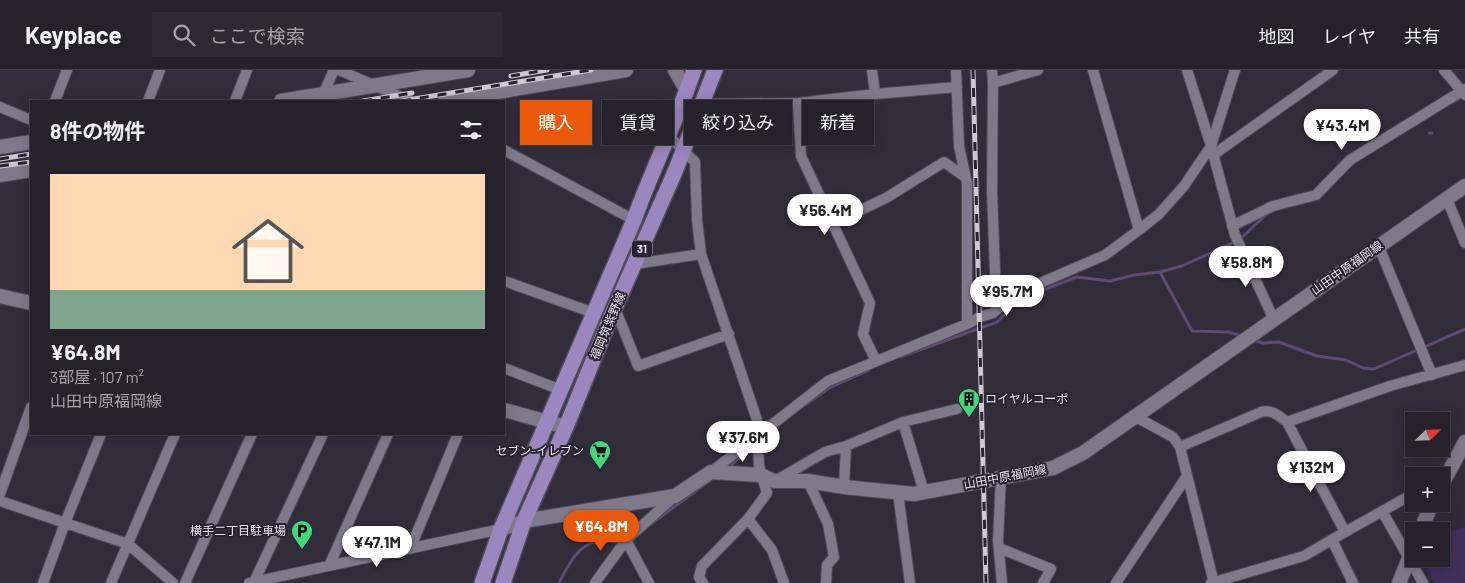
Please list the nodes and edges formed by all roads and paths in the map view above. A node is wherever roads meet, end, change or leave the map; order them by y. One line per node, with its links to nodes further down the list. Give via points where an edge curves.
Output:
1 (67, 70): 27 (street)
2 (160, 70): 28 (street)
3 (247, 70): 29 (street)
4 (334, 70): 26 (street)
5 (339, 70): 21 (street)
6 (468, 70): 21 (main road)
7 (626, 70): 32 (main road)
8 (675, 70): 23 (main road)
9 (694, 70): 23 (main road, 福岡筑紫野線 / 31)
10 (715, 70): 33 (main road, 福岡筑紫野線 / 31)
11 (872, 70): 25 (street)
12 (956, 70): 22 (street)
13 (992, 70): 20 (street)
14 (1038, 70): 20 (street)
15 (1093, 70): 54 (street)
16 (1187, 70): 45 (street)
17 (1235, 70): 45 (street)
18 (1333, 70): 45 (street)
19 (1444, 70): 24 (street)
20 (993, 83): 64 (street, via 992,192)
21 (375, 85): 26 (main road); 31 (street)
22 (957, 87): 25 (street); 49 (street, via 959,146)
23 (687, 91): 38 (main road, 福岡筑紫野線 / 31)
24 (1464, 92): 55 (street, via 1350,160 1316,195 1273,206)
25 (875, 94): 35 (street)
26 (322, 98): 30 (main road)
27 (55, 100)
28 (148, 100)
29 (235, 100)
30 (295, 100)
31 (408, 100)
32 (451, 100)
33 (704, 100)
34 (792, 103): 35 (street)
35 (798, 103): 53 (street, via 801,156)
36 (0, 107): 37 (street)
37 (30, 120)
38 (674, 121)
39 (674, 141): 44 (street)
40 (30, 142): 43 (main road)
41 (664, 145): 52 (main road, 福岡筑紫野線 / 31)
42 (686, 145): 44 (main road, 福岡筑紫野線 / 31)
43 (0, 147)
44 (684, 150): 58 (street, via 695,162); 59 (main road, 福岡筑紫野線 / 31)
45 (1212, 150): 54 (street, via 1159,214); 55 (street)
46 (505, 151): 52 (street)
47 (30, 170): 48 (main road)
48 (0, 175)
49 (965, 176): 53 (street, via 944,162 886,198); 67 (street)
50 (1465, 186): 51 (main road, 山田中原福岡線)
51 (1447, 199): 56 (street); 57 (main road, 山田中原福岡線)
52 (634, 220): 65 (main road, 福岡筑紫野線 / 31)
53 (833, 223): 69 (street, via 870,303 863,334)
54 (1139, 230): 64 (street, via 1105,255 1015,294)
55 (1233, 231): 66 (street)
56 (1465, 243)
57 (1379, 247): 66 (main road, 山田中原福岡線); 72 (street)
58 (701, 254): 59 (street); 68 (street)
59 (635, 264): 63 (main road, 福岡筑紫野線 / 31)
60 (505, 281): 65 (street)
61 (0, 296): 62 (main road)
62 (30, 303)
63 (615, 308): 68 (street, via 638,366); 81 (main road, 福岡筑紫野線 / 31)
64 (999, 308): 67 (street)
65 (594, 313): 73 (main road, 福岡筑紫野線 / 31)
66 (1274, 320): 77 (main road, 山田中原福岡線)
67 (967, 324): 69 (street)
68 (729, 334): 88 (street, via 757,420)
69 (876, 361): 88 (street, via 828,380)
70 (1465, 365): 72 (street)
71 (505, 368): 73 (street)
72 (1432, 375): 80 (street)
73 (561, 390): 78 (main road, 福岡筑紫野線 / 31)
74 (957, 409): 79 (street)
75 (30, 410): 102 (street)
76 (505, 410): 78 (main road)
77 (1134, 416): 91 (street, via 1173,438); 96 (main road, 山田中原福岡線, via 1082,453 1053,468)
78 (548, 421): 81 (main road); 110 (main road, 福岡筑紫野線 / 31)
79 (903, 422): 90 (street); 100 (street)
80 (1287, 422): 91 (street, via 1266,410); 111 (street)
81 (566, 427): 108 (main road, 福岡筑紫野線 / 31)
82 (101, 435): 109 (street)
83 (175, 435): 114 (street)
84 (252, 435): 125 (street)
85 (323, 435): 121 (street)
86 (388, 435): 118 (street)
87 (458, 435): 116 (street)
88 (758, 436): 93 (street); 94 (street)
89 (1465, 442): 92 (main road)
90 (846, 446): 97 (street, via 825,452); 99 (street)
91 (1180, 447): 95 (street)
92 (1450, 470)
93 (760, 471): 94 (main road, 山田中原福岡線); 97 (main road, 山田中原福岡線); 107 (street, via 767,493)
94 (718, 472): 103 (main road)
95 (1188, 476): 136 (street); 137 (street)
96 (1001, 477): 100 (main road, 山田中原福岡線); 117 (street)
97 (774, 481): 98 (main road, 山田中原福岡線)
98 (808, 481): 99 (main road, 山田中原福岡線); 132 (street, via 828,524 834,556 826,566)
99 (844, 488): 101 (main road, 山田中原福岡線)
100 (924, 492): 101 (main road, 山田中原福岡線)
101 (898, 493): 133 (street)
102 (0, 494)
103 (675, 496): 108 (main road); 112 (street)
104 (1405, 498): 106 (street)
105 (0, 501): 109 (street)
106 (1382, 511): 111 (street); 115 (street)
107 (748, 519): 130 (street, via 702,566 699,577); 131 (street, via 772,550)
108 (524, 521): 110 (main road); 127 (main road, 福岡筑紫野線 / 31)
109 (65, 523): 114 (street); 122 (street)
110 (501, 529): 116 (street); 126 (main road, 福岡筑紫野線 / 31)
111 (1345, 532): 113 (street)
112 (628, 538): 128 (street); 129 (street)
113 (1332, 540): 137 (street, via 1304,556); 138 (street)
114 (128, 544): 123 (street); 124 (street)
115 (1405, 544)
116 (410, 548): 118 (street)
117 (999, 548): 134 (street); 135 (street, via 1051,569)
118 (329, 566): 121 (street)
119 (1405, 567): 139 (main road)
120 (1416, 567): 140 (street)
121 (252, 582)
122 (43, 583)
123 (111, 583)
124 (173, 583)
125 (185, 583)
126 (482, 583)
127 (503, 583)
128 (595, 583)
129 (649, 583)
130 (703, 583)
131 (784, 583)
132 (826, 583)
133 (910, 583)
134 (1002, 583)
135 (1043, 583)
136 (1116, 583)
137 (1213, 583)
138 (1353, 583)
139 (1399, 583)
140 (1422, 583)

